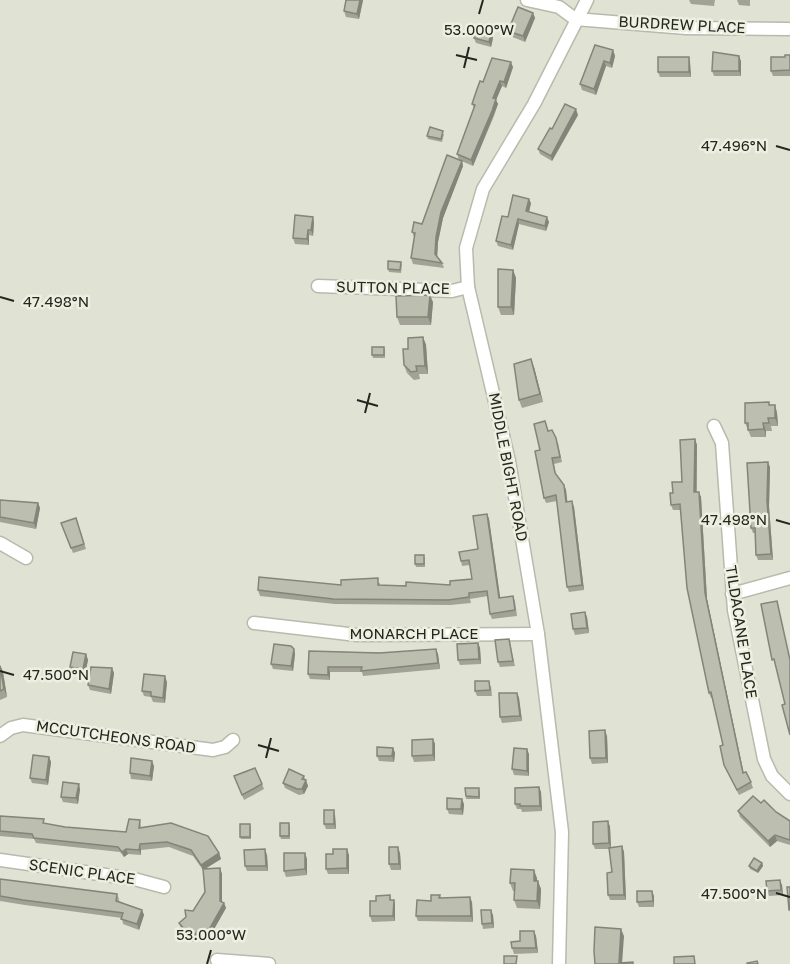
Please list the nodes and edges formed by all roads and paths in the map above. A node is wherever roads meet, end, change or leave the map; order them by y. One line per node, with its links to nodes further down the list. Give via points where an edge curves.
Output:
1 (527, 0): 3 (street, via 559,7)
2 (587, 0): 3 (street, MIDDLE BIGHT ROAD)
3 (575, 19): 4 (street, BURDREW PLACE, via 686,28); 6 (street, MIDDLE BIGHT ROAD, via 534,104 483,189 466,248)
4 (788, 29)
5 (318, 286): 6 (street, SUTTON PLACE, via 452,291)
6 (468, 287): 13 (street, MIDDLE BIGHT ROAD, via 509,461)
7 (714, 426): 11 (street, TILDACANE PLACE, via 722,443)
8 (0, 543): 9 (street)
9 (26, 558)
10 (790, 578): 11 (street)
11 (732, 594): 16 (street, TILDACANE PLACE, via 761,749 772,776)
12 (254, 623): 13 (street, MONARCH PLACE, via 357,635)
13 (538, 634): 21 (street, MIDDLE BIGHT ROAD, via 562,832)
14 (0, 736): 15 (street, MCCUTCHEONS ROAD, via 23,725 213,750)
15 (233, 740)
16 (790, 794)
17 (0, 860): 18 (street, SCENIC PLACE, via 134,879)
18 (164, 887)
19 (217, 960): 20 (street)
20 (269, 964)
21 (559, 964)

